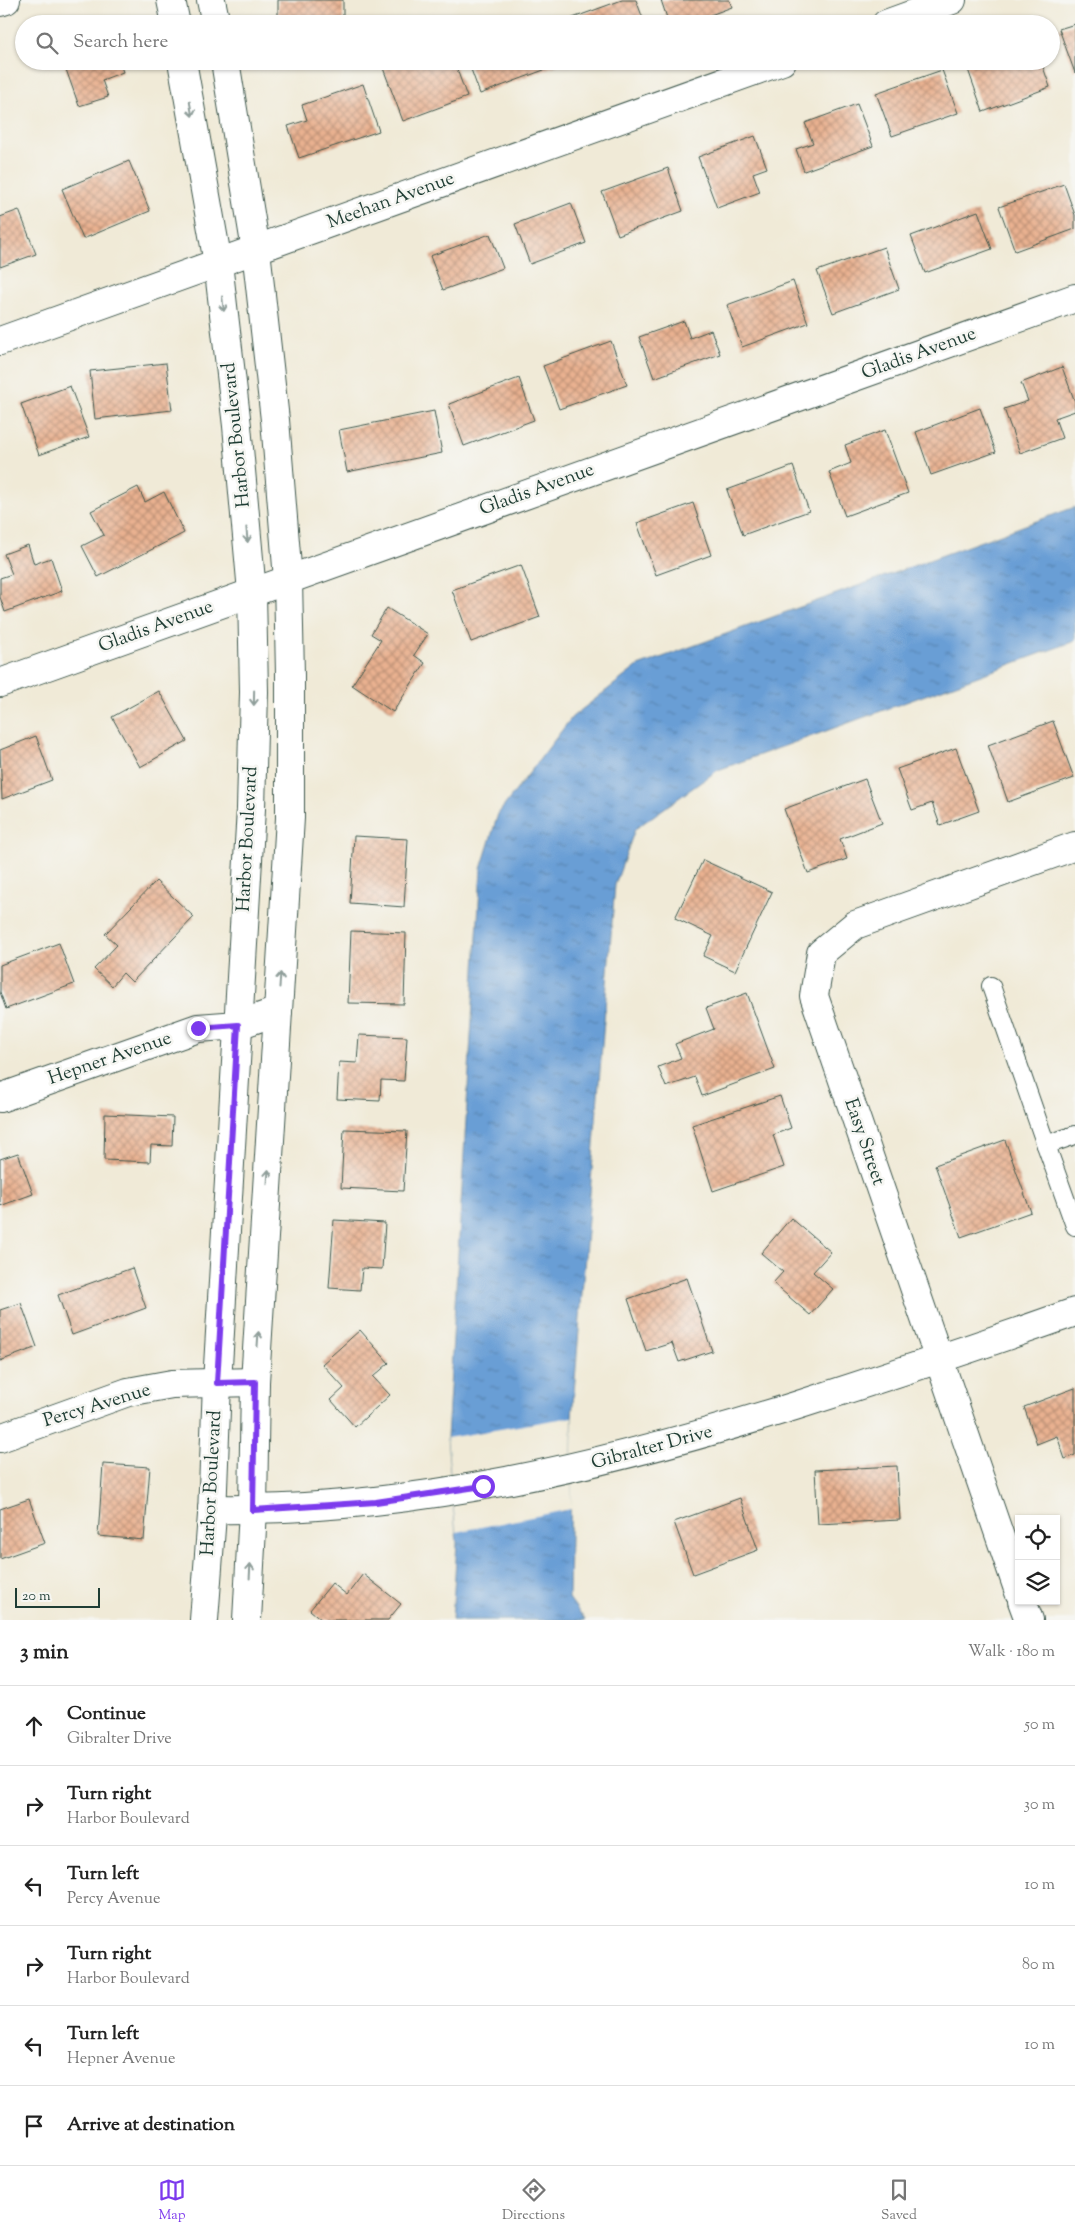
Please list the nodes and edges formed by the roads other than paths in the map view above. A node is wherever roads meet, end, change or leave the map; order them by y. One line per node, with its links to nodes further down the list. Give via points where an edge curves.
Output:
1 (6, 0): 5 (street)
2 (172, 0): 6 (street)
3 (211, 0): 7 (street)
4 (952, 0): 8 (street)
5 (0, 2)
6 (174, 15)
7 (214, 15)
8 (911, 15)
9 (184, 70): 13 (street, Harbor Boulevard, one-way to 13)
10 (226, 70): 12 (street, Harbor Boulevard)
11 (757, 70): 12 (street, Meehan Avenue)
12 (256, 250): 13 (street, Meehan Avenue); 16 (street, Harbor Boulevard)
13 (218, 263): 15 (street, Meehan Avenue); 17 (street, Harbor Boulevard, one-way to 17)
14 (1075, 298): 16 (street, Gladis Avenue)
15 (0, 341)
16 (288, 579): 17 (street, Gladis Avenue); 21 (street, Harbor Boulevard, one-way to 16, via 290,818)
17 (252, 592): 18 (street, Gladis Avenue); 22 (street, Harbor Boulevard, one-way to 22, via 251,809)
18 (0, 683)
19 (1075, 846): 28 (street, Easy Street, via 855,925 821,952 814,996)
20 (991, 986): 25 (lane)
21 (278, 1011): 22 (street, Hepner Avenue); 29 (street, Harbor Boulevard, one-way to 21)
22 (238, 1025): 23 (street, Hepner Avenue, via 198,1028); 30 (street, Harbor Boulevard)
23 (0, 1098)
24 (1075, 1135): 25 (lane)
25 (1046, 1145): 26 (lane)
26 (1075, 1226)
27 (1075, 1312): 28 (street, Gibralter Drive)
28 (939, 1361): 33 (street, Gibralter Drive, via 693,1438 572,1469 376,1502); 34 (street, Easy Street)
29 (255, 1382): 30 (street, Percy Avenue); 33 (street, Harbor Boulevard)
30 (217, 1383): 31 (street, Percy Avenue, via 172,1384 128,1392); 32 (street, Harbor Boulevard)
31 (0, 1438)
32 (212, 1510): 33 (street, Gibralter Drive); 36 (street, Harbor Boulevard)
33 (253, 1510): 37 (street, Harbor Boulevard, one-way to 33)
34 (1015, 1580)
35 (1023, 1605): 38 (street)
36 (204, 1620)
37 (247, 1620)
38 (1028, 1620)

